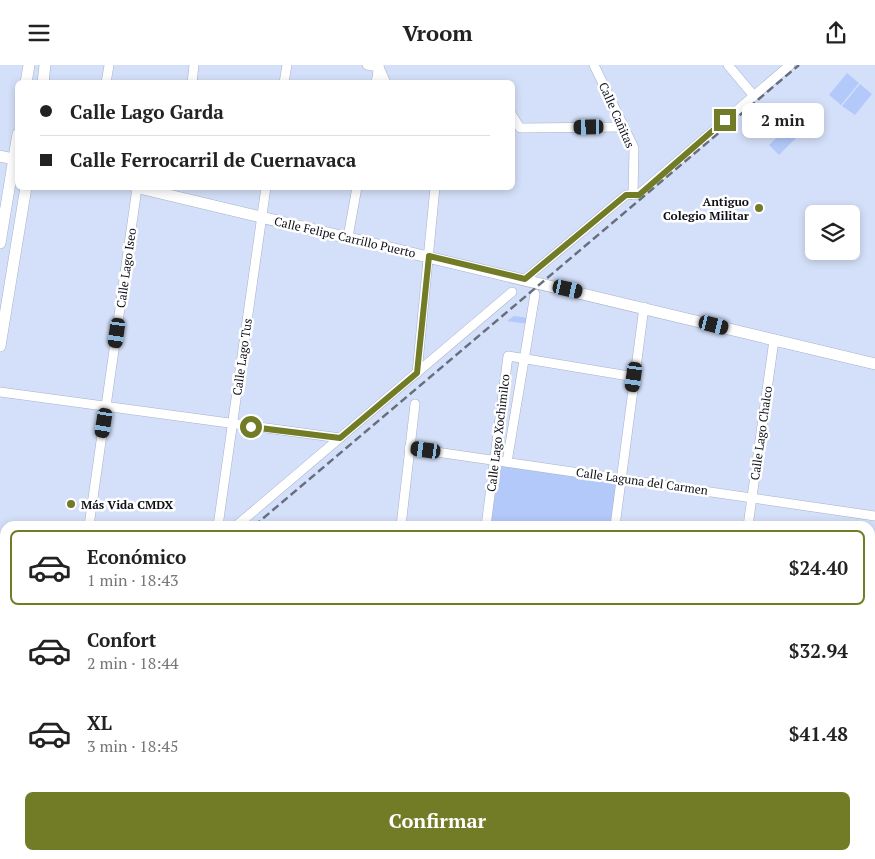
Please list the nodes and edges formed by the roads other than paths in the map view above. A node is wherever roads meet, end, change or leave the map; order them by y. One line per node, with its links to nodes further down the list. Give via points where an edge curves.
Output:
1 (29, 65): 11 (street)
2 (46, 65): 12 (street)
3 (109, 65): 13 (street)
4 (194, 65): 14 (street)
5 (287, 65): 15 (street)
6 (367, 65): 10 (street)
7 (594, 65): 20 (street, Calle Cañitas)
8 (728, 65): 18 (street)
9 (790, 65): 18 (street)
10 (379, 66): 16 (street); 17 (street)
11 (26, 80)
12 (44, 80)
13 (106, 80)
14 (192, 80)
15 (284, 80)
16 (377, 80)
17 (385, 80)
18 (754, 96): 31 (street, via 639,195)
19 (515, 120): 20 (street, via 520,128)
20 (624, 127): 31 (street, Calle Cañitas, via 634,148)
21 (0, 156): 22 (street)
22 (15, 159)
23 (15, 164): 34 (street)
24 (26, 190): 41 (street)
25 (136, 190): 48 (street, Calle Lago Iseo)
26 (155, 190): 30 (street, Calle Felipe Carrillo Puerto)
27 (266, 190): 32 (street, Calle Lago Tus)
28 (356, 190): 33 (street)
29 (435, 190): 35 (street)
30 (174, 192): 32 (street, Calle Felipe Carrillo Puerto)
31 (633, 195): 36 (street, via 626,195)
32 (261, 217): 33 (street, Calle Felipe Carrillo Puerto); 49 (street, Calle Lago Tus)
33 (348, 237): 35 (street, Calle Felipe Carrillo Puerto)
34 (0, 243)
35 (429, 256): 36 (street, Calle Felipe Carrillo Puerto); 44 (street)
36 (525, 279): 39 (street, Calle Felipe Carrillo Puerto)
37 (512, 291): 44 (street)
38 (535, 293): 42 (street, Calle Lago Xochimilco)
39 (644, 307): 40 (street, Calle Felipe Carrillo Puerto); 45 (street)
40 (774, 340): 43 (street, Calle Felipe Carrillo Puerto); 55 (street, Calle Lago Chalco)
41 (0, 346)
42 (524, 357): 45 (street); 52 (street, Calle Lago Xochimilco, via 507,357); 53 (street, Calle Lago Xochimilco)
43 (875, 364)
44 (417, 373): 50 (street)
45 (634, 377): 54 (street)
46 (0, 392): 48 (street)
47 (415, 404): 51 (street)
48 (106, 406): 49 (street); 57 (street, Calle Lago Iseo)
49 (233, 425): 50 (street); 58 (street, Calle Lago Tus)
50 (340, 438): 59 (street)
51 (409, 448): 52 (street, Calle Laguna del Carmen); 60 (street)
52 (495, 460): 53 (street, Calle Laguna del Carmen); 61 (street, Calle Lago Xochimilco)
53 (507, 462): 54 (street, Calle Laguna del Carmen)
54 (621, 478): 55 (street, Calle Laguna del Carmen); 62 (street)
55 (752, 498): 56 (street, Calle Laguna del Carmen); 63 (street, Calle Lago Chalco)
56 (875, 516)
57 (90, 521)
58 (219, 521)
59 (242, 521)
60 (402, 521)
61 (487, 521)
62 (616, 521)
63 (749, 521)

